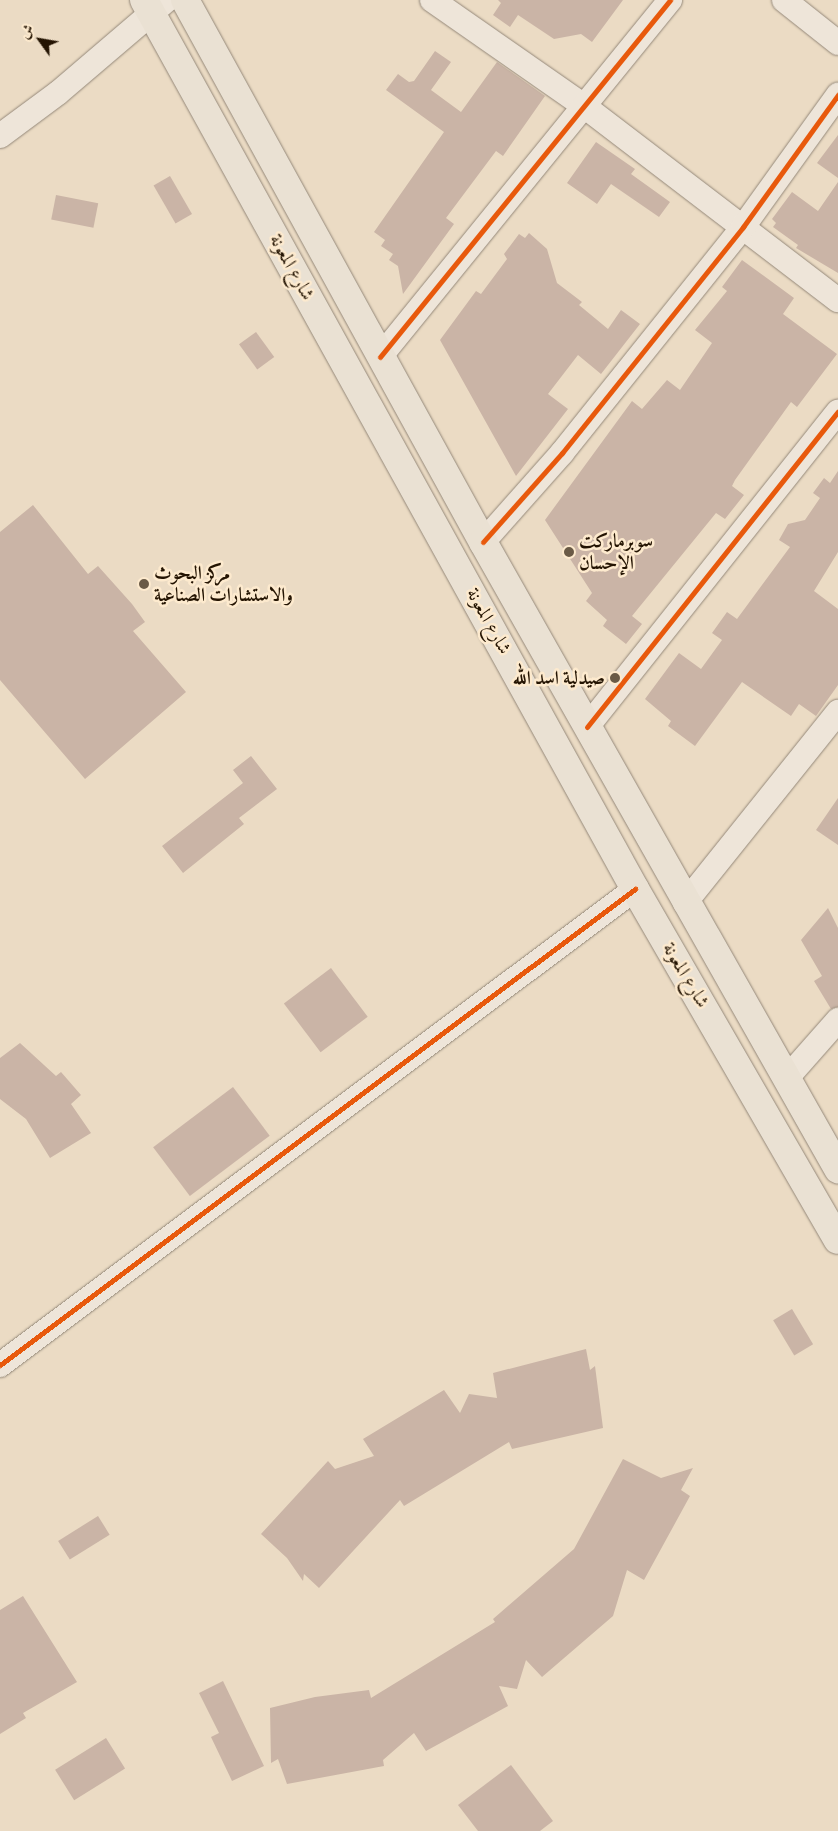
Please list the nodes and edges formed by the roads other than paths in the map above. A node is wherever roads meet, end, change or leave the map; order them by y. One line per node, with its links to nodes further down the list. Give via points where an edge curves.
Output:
1 (185, 0): 12 (highway, شارع المعونة)
2 (432, 0): 8 (street)
3 (670, 0): 8 (street)
4 (784, 0): 6 (street)
5 (155, 5): 9 (street); 17 (highway, شارع المعونة)
6 (838, 43)
7 (838, 95): 10 (street)
8 (584, 106): 10 (street); 12 (street)
9 (0, 136)
10 (743, 227): 11 (street); 14 (street, via 562,453)
11 (838, 300)
12 (380, 357): 14 (highway, شارع المعونة)
13 (838, 412): 16 (street)
14 (483, 542): 16 (highway, شارع المعونة)
15 (838, 712): 18 (street)
16 (587, 727): 18 (highway, شارع المعونة)
17 (635, 889): 22 (highway, شارع المعونة); 23 (street)
18 (685, 903): 20 (highway, شارع المعونة)
19 (838, 1020): 20 (street)
20 (786, 1079): 21 (highway, شارع المعونة)
21 (838, 1169)
22 (838, 1240)
23 (0, 1365)

